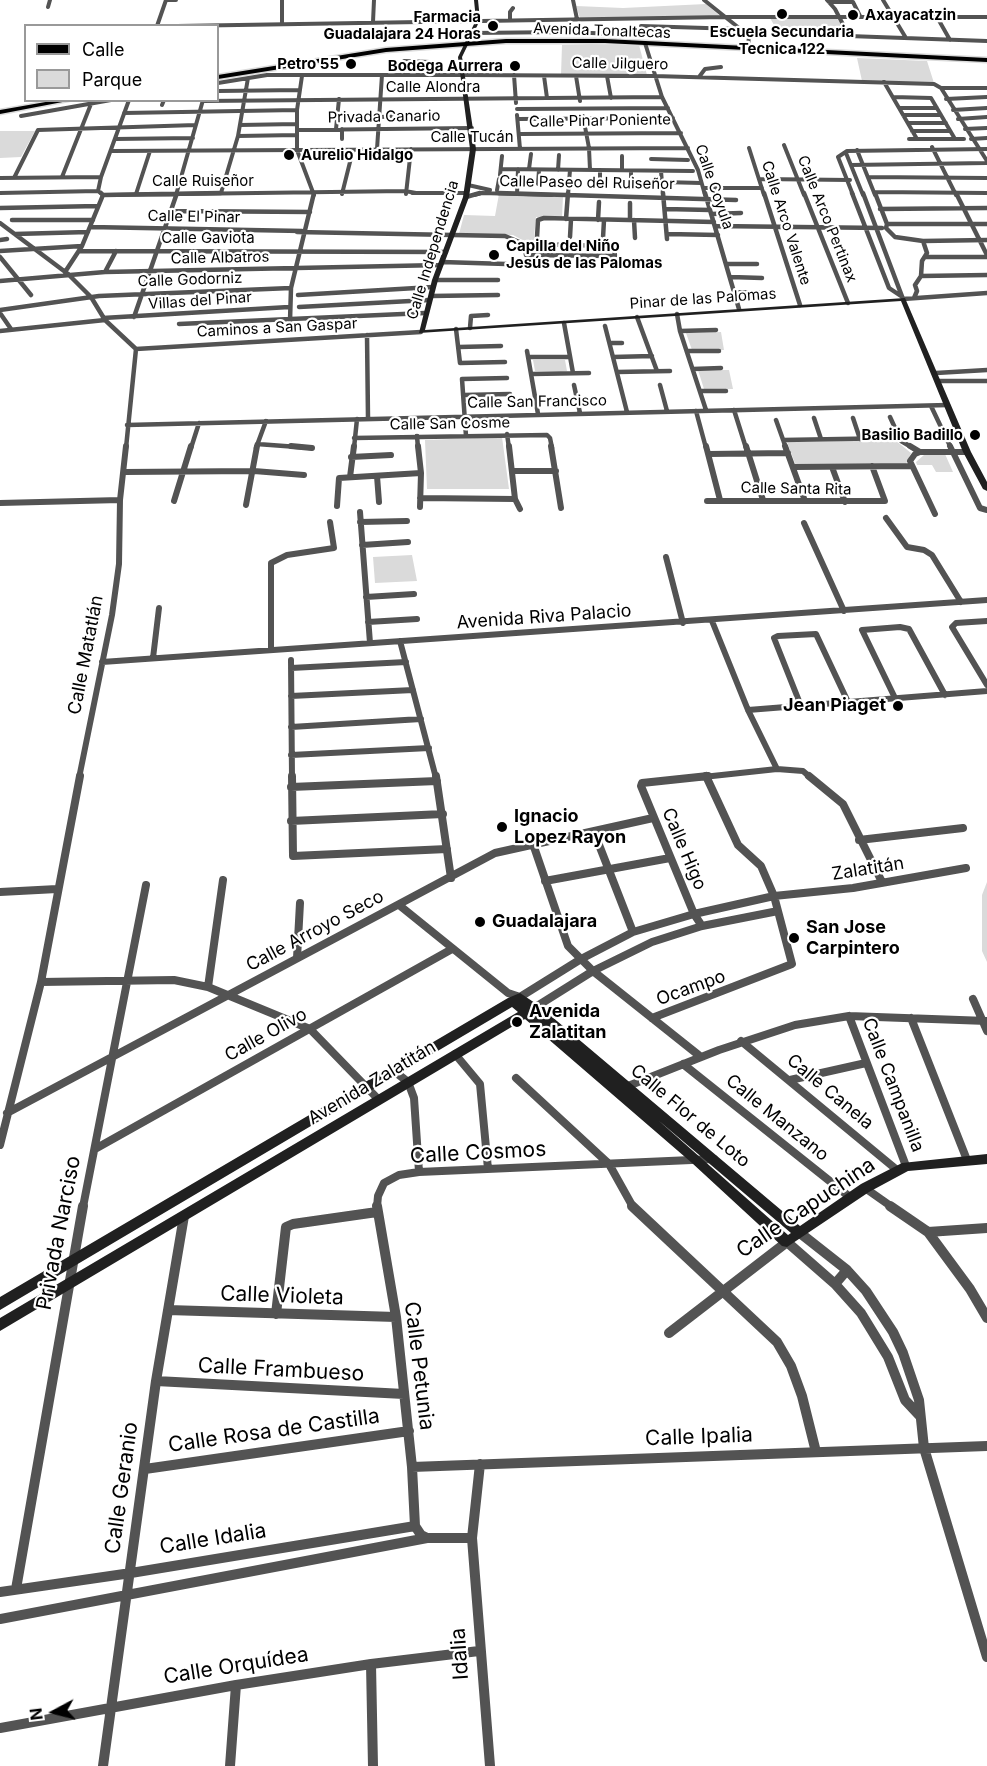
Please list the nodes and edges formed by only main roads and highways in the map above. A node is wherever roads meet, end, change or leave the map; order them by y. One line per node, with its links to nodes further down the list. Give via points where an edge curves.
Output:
1 (470, 37): 2 (main road, Avenida Tonaltecas); 3 (main road, Avenida Tonaltecas); 6 (main road, Avenida Tonaltecas); 7 (main road, Avenida Tonaltecas)
2 (645, 40): 3 (main road, Avenida Tonaltecas); 5 (main road, Avenida Tonaltecas); 5 (main road, Avenida Tonaltecas)
3 (605, 41): 4 (main road)
4 (463, 49)
5 (987, 59)
6 (219, 75)
7 (219, 75)
8 (46, 102): 10 (main road)
9 (69, 102): 10 (main road)
10 (0, 111)

